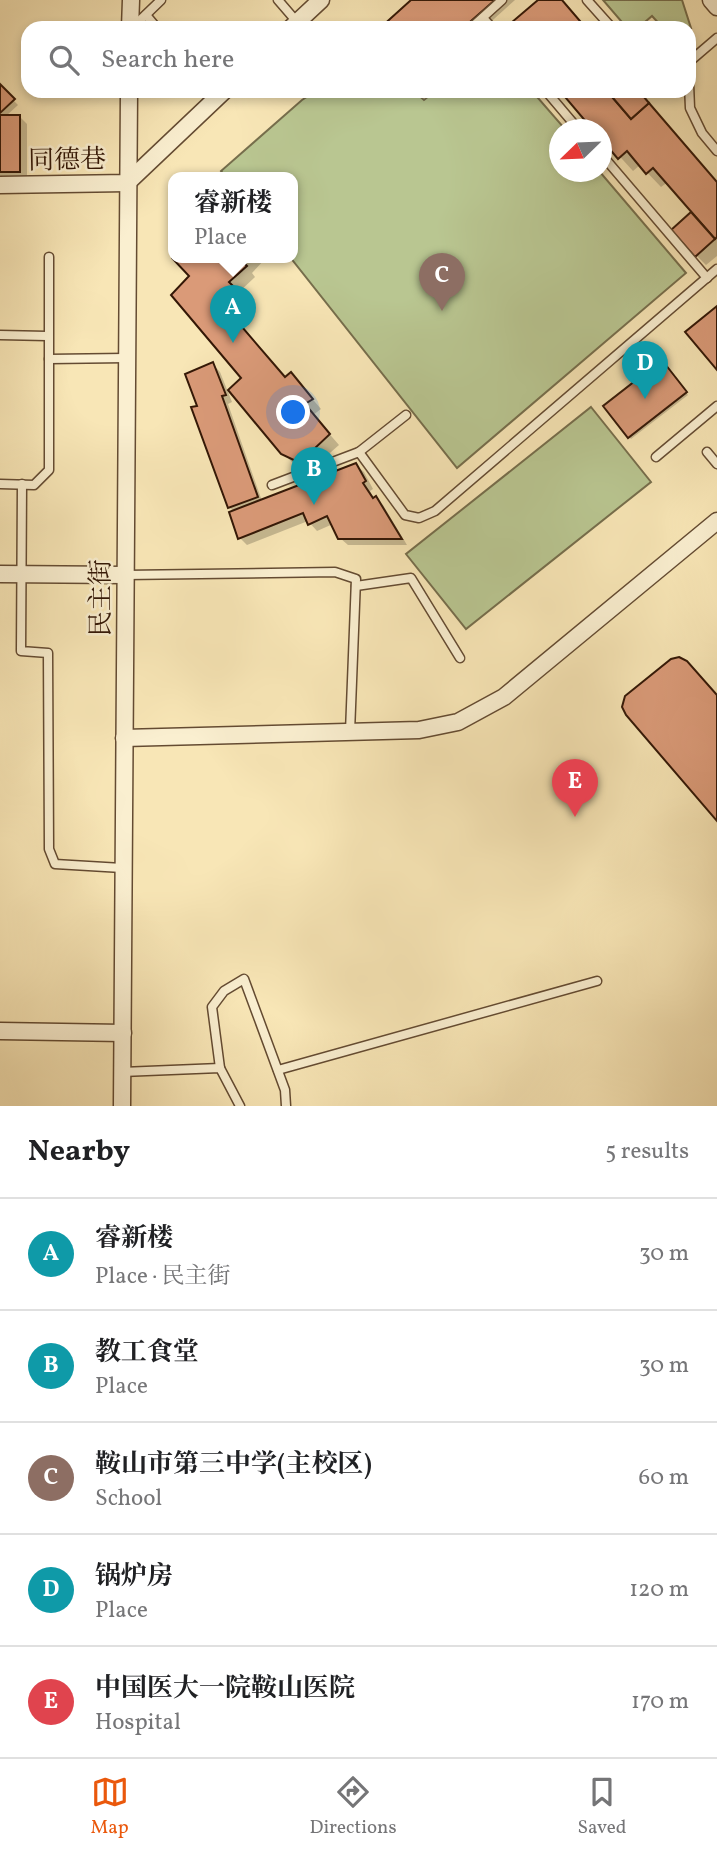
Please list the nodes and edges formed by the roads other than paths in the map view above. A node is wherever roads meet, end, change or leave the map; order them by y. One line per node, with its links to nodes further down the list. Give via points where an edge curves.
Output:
1 (131, 0): 11 (street)
2 (162, 0): 9 (lane)
3 (278, 0): 14 (lane)
4 (321, 0): 15 (street)
5 (502, 0): 10 (lane)
6 (587, 0): 18 (lane)
7 (711, 0): 8 (street)
8 (717, 7)
9 (146, 15): 12 (lane); 13 (lane)
10 (483, 18): 16 (lane); 17 (lane)
11 (131, 21)
12 (139, 21)
13 (151, 21)
14 (291, 21)
15 (298, 21)
16 (479, 21)
17 (486, 21)
18 (606, 21)
19 (717, 38): 20 (lane)
20 (696, 56)
21 (129, 98): 28 (street, 民主街)
22 (211, 98): 28 (street, 同德巷)
23 (552, 98): 25 (lane)
24 (690, 98): 26 (lane, via 702,133)
25 (570, 119)
26 (717, 151)
27 (612, 168): 32 (lane)
28 (127, 183): 29 (street, 同德巷); 35 (street, 民主街)
29 (0, 185)
30 (49, 257): 34 (lane)
31 (717, 269): 32 (lane)
32 (707, 278): 39 (lane, via 435,510 419,518 405,515)
33 (0, 335): 34 (lane)
34 (47, 336): 36 (lane)
35 (126, 358): 36 (lane); 49 (street, 民主街)
36 (49, 359): 44 (lane, via 49,470 34,485)
37 (717, 406): 41 (lane)
38 (407, 415): 39 (lane)
39 (359, 452): 45 (lane)
40 (707, 452): 42 (lane)
41 (656, 457)
42 (717, 464)
43 (0, 484): 44 (lane)
44 (22, 484): 48 (lane)
45 (272, 485)
46 (717, 521): 52 (street, via 504,697 458,722 419,730)
47 (0, 574): 48 (street)
48 (20, 574): 49 (street); 54 (lane, via 21,651 48,653 49,849 55,864)
49 (125, 575): 50 (lane, via 335,572 356,579); 53 (street, 民主街)
50 (356, 586): 51 (lane, via 411,578); 52 (lane)
51 (460, 658)
52 (350, 733): 53 (street)
53 (124, 738): 54 (street, 民主街)
54 (122, 868): 57 (street, 民主街)
55 (597, 981): 59 (lane)
56 (0, 1031): 57 (street)
57 (123, 1032): 60 (street, 民主街)
58 (220, 1068): 59 (lane, via 212,1007 224,991 244,979); 60 (lane); 62 (lane)
59 (278, 1070): 63 (lane)
60 (122, 1072): 61 (street, 民主街)
61 (122, 1106)
62 (240, 1106)
63 (286, 1106)

